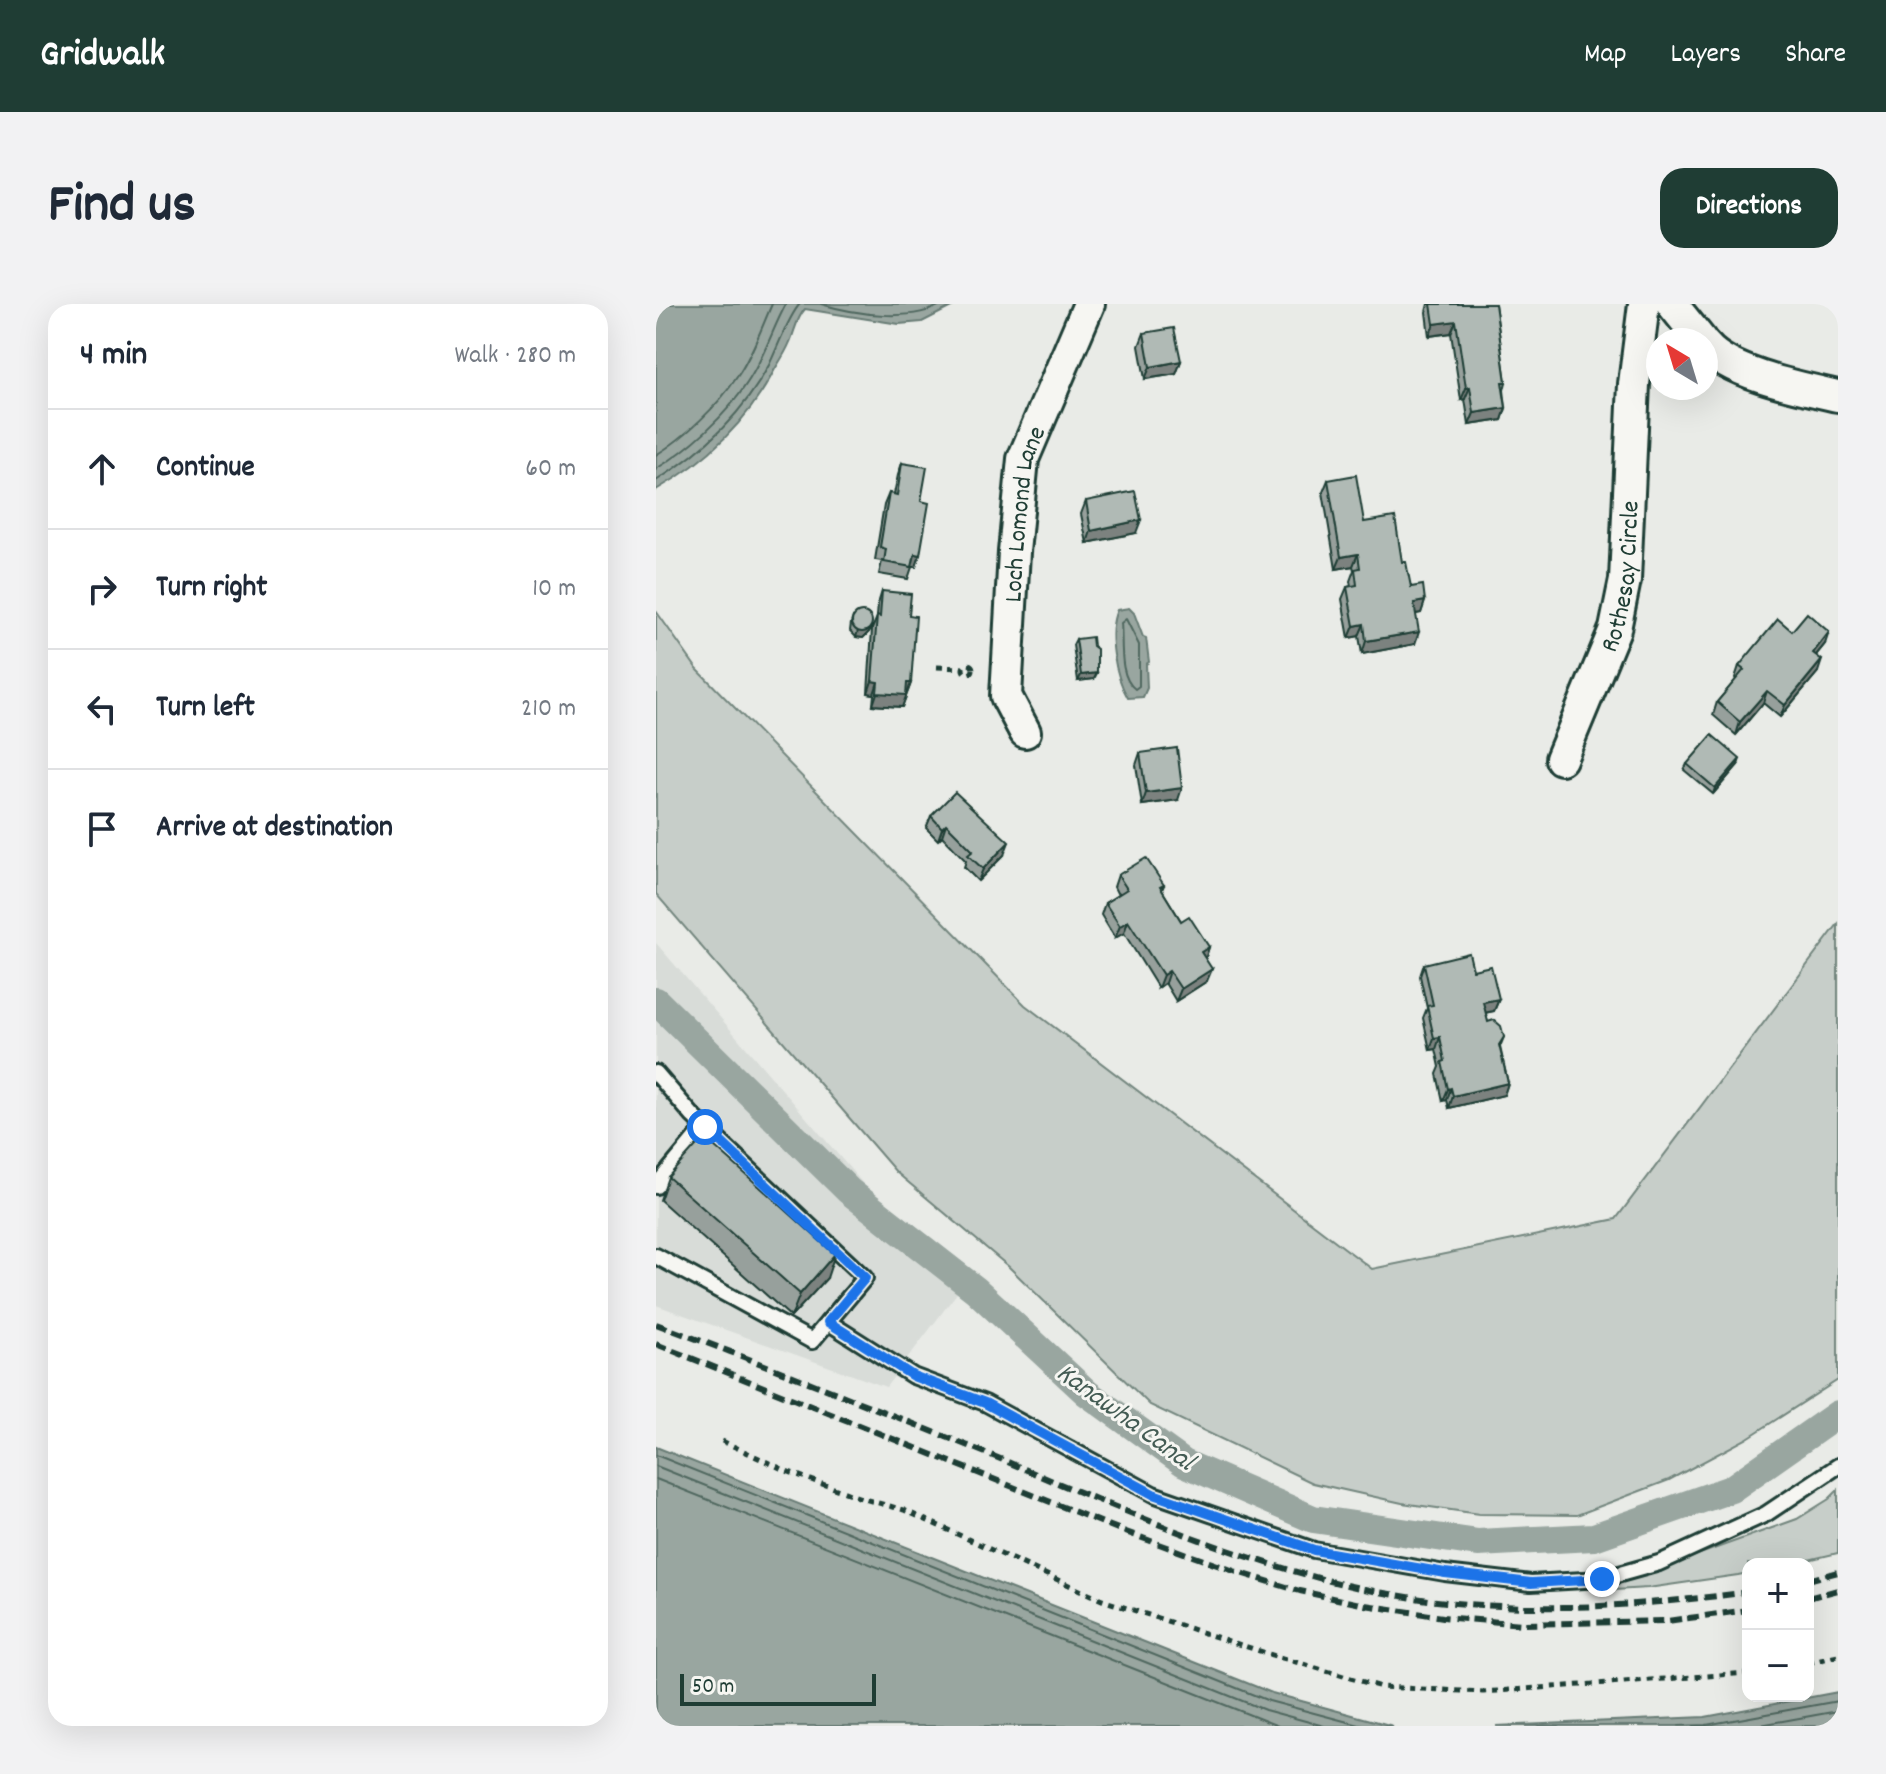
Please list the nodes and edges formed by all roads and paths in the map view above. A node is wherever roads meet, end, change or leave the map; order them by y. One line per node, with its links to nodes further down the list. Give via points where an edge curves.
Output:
1 (1089, 304): 10 (street, Loch Lomond Lane, via 1023,459 1006,696)
2 (1644, 304): 6 (street, Rothesay Circle)
3 (1672, 304): 4 (street)
4 (1690, 328)
5 (1718, 356): 7 (street, via 1753,373)
6 (1646, 379): 11 (street, Rothesay Circle, via 1615,629)
7 (1838, 396)
8 (937, 667): 9 (path)
9 (963, 668)
10 (1025, 732)
11 (1561, 759)
12 (656, 1073): 13 (lane)
13 (705, 1127): 14 (lane); 16 (lane, via 865,1278)
14 (656, 1186)
15 (656, 1256): 16 (lane, via 812,1341)
16 (828, 1322): 18 (lane, via 913,1376 985,1403 1153,1494 1314,1550 1445,1573 1531,1583 1602,1579 1659,1563 1766,1514)
17 (722, 1441): 21 (path, via 789,1472 904,1510 1102,1600 1381,1687 1483,1692)
18 (1838, 1466)
19 (1838, 1656): 20 (path)
20 (1814, 1662)
21 (1742, 1673)

